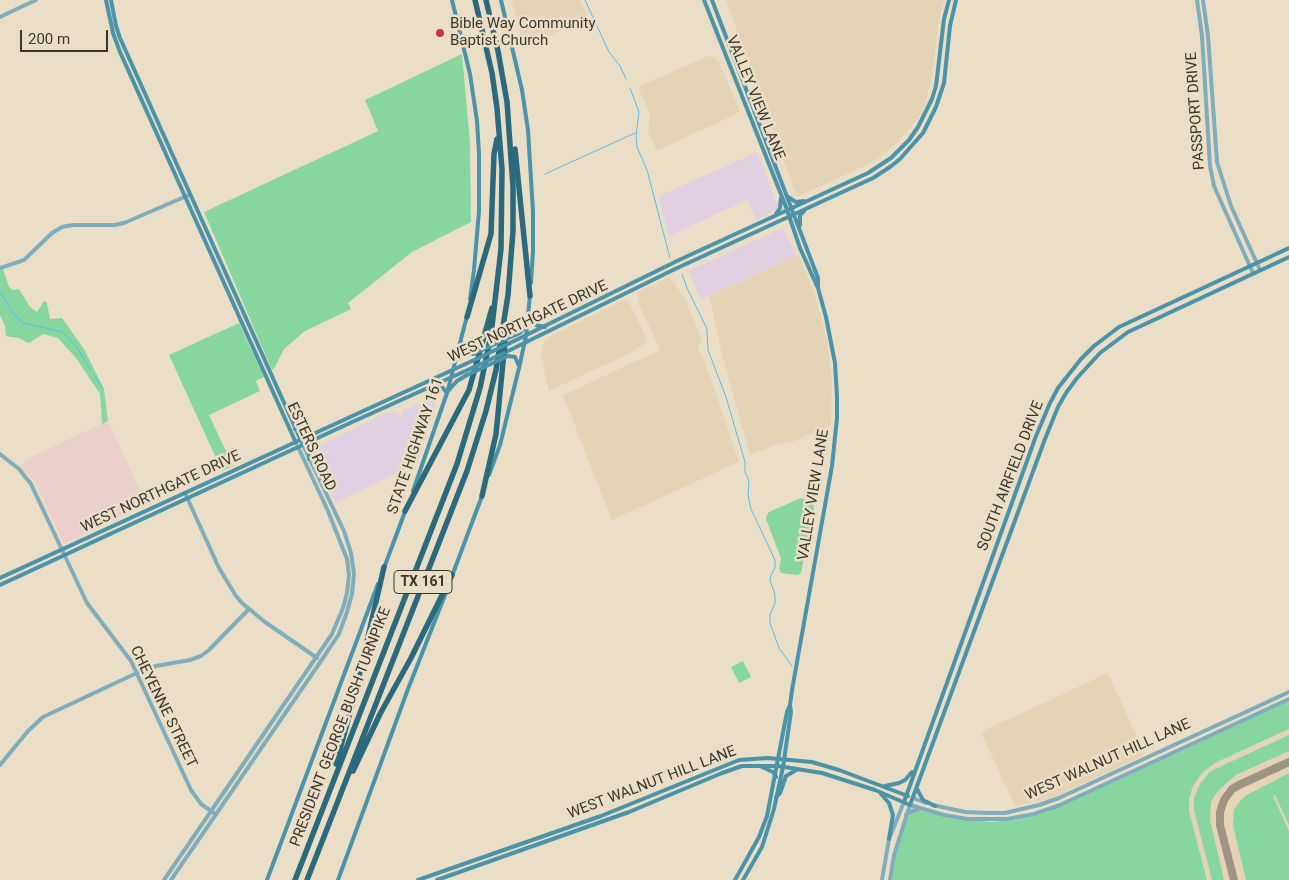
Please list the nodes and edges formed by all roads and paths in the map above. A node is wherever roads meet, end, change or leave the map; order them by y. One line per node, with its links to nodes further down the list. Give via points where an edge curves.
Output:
1 (36, 0): 14 (street)
2 (106, 0): 21 (main road, ESTERS ROAD, via 115,40)
3 (112, 0): 21 (main road, ESTERS ROAD, via 120,38)
4 (452, 0): 49 (main road, STATE HIGHWAY 161, via 470,74 479,153 479,210)
5 (475, 0): 18 (highway, PRESIDENT GEORGE BUSH TURNPIKE / TX 161, via 492,73)
6 (486, 0): 17 (highway, PRESIDENT GEORGE BUSH TURNPIKE / TX 161)
7 (501, 0): 46 (main road, via 528,130 533,212)
8 (704, 0): 22 (main road, VALLEY VIEW LANE)
9 (712, 0): 23 (main road, VALLEY VIEW LANE)
10 (948, 0): 15 (main road, WEST NORTHGATE DRIVE)
11 (956, 0): 16 (main road, WEST NORTHGATE DRIVE)
12 (1196, 0): 28 (street, PASSPORT DRIVE, via 1202,35 1209,163)
13 (1203, 0): 25 (street, PASSPORT DRIVE, via 1209,39 1216,156)
14 (0, 17)
15 (941, 46): 16 (main road); 19 (main road, WEST NORTHGATE DRIVE, via 936,86 926,114 909,140)
16 (948, 46): 20 (main road, WEST NORTHGATE DRIVE, via 944,83 930,121 914,144)
17 (509, 120): 46 (highway, via 516,154); 47 (highway, PRESIDENT GEORGE BUSH TURNPIKE / TX 161, via 513,206)
18 (499, 129): 45 (highway, PRESIDENT GEORGE BUSH TURNPIKE / TX 161, via 503,188); 49 (highway, via 494,154 491,234)
19 (880, 166): 20 (main road); 24 (main road, WEST NORTHGATE DRIVE)
20 (884, 171): 27 (main road, WEST NORTHGATE DRIVE)
21 (187, 195): 41 (street, via 124,223 62,227 52,232 24,260); 62 (main road, ESTERS ROAD); 65 (main road, ESTERS ROAD)
22 (781, 196): 29 (main road, VALLEY VIEW LANE); 30 (main road, via 780,208)
23 (787, 196): 24 (main road, via 796,202); 26 (main road, VALLEY VIEW LANE)
24 (809, 200): 26 (main road, WEST NORTHGATE DRIVE)
25 (1231, 206): 28 (street); 39 (street, PASSPORT DRIVE)
26 (792, 208): 29 (main road, WEST NORTHGATE DRIVE); 31 (main road, VALLEY VIEW LANE)
27 (805, 209): 31 (main road, WEST NORTHGATE DRIVE); 34 (main road, via 800,218)
28 (1224, 209): 40 (street, PASSPORT DRIVE)
29 (787, 210): 30 (main road, WEST NORTHGATE DRIVE); 31 (main road, VALLEY VIEW LANE)
30 (774, 216): 35 (main road, WEST NORTHGATE DRIVE)
31 (792, 216): 32 (main road, WEST NORTHGATE DRIVE); 33 (main road, VALLEY VIEW LANE); 34 (main road, VALLEY VIEW LANE)
32 (768, 226): 33 (main road, via 784,222); 37 (main road, WEST NORTHGATE DRIVE)
33 (792, 227): 44 (main road, VALLEY VIEW LANE)
34 (801, 232): 44 (main road, VALLEY VIEW LANE, via 818,278)
35 (708, 246): 37 (main road); 51 (main road, WEST NORTHGATE DRIVE)
36 (1289, 248): 39 (main road, SOUTH AIRFIELD DRIVE)
37 (711, 252): 54 (main road, WEST NORTHGATE DRIVE)
38 (1289, 257): 42 (main road, SOUTH AIRFIELD DRIVE)
39 (1257, 263): 40 (main road, SOUTH AIRFIELD DRIVE); 42 (street, PASSPORT DRIVE)
40 (1250, 266): 43 (street, PASSPORT DRIVE); 69 (main road, SOUTH AIRFIELD DRIVE, via 1119,327 1094,346 1058,388)
41 (0, 268)
42 (1260, 270): 43 (main road, SOUTH AIRFIELD DRIVE)
43 (1253, 273): 70 (main road, SOUTH AIRFIELD DRIVE, via 1135,328 1100,353 1062,400)
44 (818, 288): 92 (main road, VALLEY VIEW LANE, via 835,363 837,418 832,466)
45 (498, 289): 76 (highway, via 469,390); 105 (highway, PRESIDENT GEORGE BUSH TURNPIKE / TX 161, via 484,371 464,444)
46 (530, 296): 48 (main road)
47 (506, 312): 74 (highway, via 496,434); 109 (highway, PRESIDENT GEORGE BUSH TURNPIKE / TX 161, via 496,370 473,451)
48 (528, 314): 50 (main road); 51 (main road, via 534,323)
49 (467, 318): 53 (main road, STATE HIGHWAY 161)
50 (526, 325): 52 (main road); 53 (main road, bridge, via 520,333 473,354 467,353)
51 (545, 327): 52 (main road, WEST NORTHGATE DRIVE)
52 (526, 336): 54 (main road); 56 (main road, WEST NORTHGATE DRIVE, bridge)
53 (461, 342): 56 (main road, STATE HIGHWAY 161)
54 (524, 344): 55 (main road); 57 (main road, WEST NORTHGATE DRIVE, bridge)
55 (519, 368): 59 (main road, bridge, via 515,358 508,356 457,381); 74 (main road, via 500,445)
56 (454, 369): 57 (main road, STATE HIGHWAY 161); 60 (main road, WEST NORTHGATE DRIVE)
57 (451, 377): 58 (main road, WEST NORTHGATE DRIVE); 59 (main road, STATE HIGHWAY 161)
58 (429, 388): 59 (main road, via 442,387); 61 (main road, WEST NORTHGATE DRIVE)
59 (447, 393): 76 (main road, STATE HIGHWAY 161)
60 (348, 418): 61 (main road); 63 (main road, WEST NORTHGATE DRIVE)
61 (350, 422): 64 (main road, WEST NORTHGATE DRIVE)
62 (294, 428): 63 (main road); 65 (main road, ESTERS ROAD)
63 (312, 434): 65 (main road, WEST NORTHGATE DRIVE)
64 (315, 439): 66 (main road, WEST NORTHGATE DRIVE); 68 (main road)
65 (298, 441): 66 (main road, ESTERS ROAD); 71 (main road, WEST NORTHGATE DRIVE)
66 (300, 446): 68 (street, ESTERS ROAD); 72 (main road, WEST NORTHGATE DRIVE); 82 (street, ESTERS ROAD, via 342,544)
67 (0, 454): 79 (street, CHEYENNE STREET, via 27,478)
68 (309, 459): 82 (street, ESTERS ROAD, via 344,531 351,553)
69 (1028, 460): 70 (main road); 100 (main road, SOUTH AIRFIELD DRIVE)
70 (1036, 463): 107 (main road, SOUTH AIRFIELD DRIVE)
71 (239, 468): 72 (main road); 73 (main road, WEST NORTHGATE DRIVE)
72 (243, 473): 75 (main road, WEST NORTHGATE DRIVE)
73 (185, 493): 75 (street); 77 (main road, WEST NORTHGATE DRIVE)
74 (482, 496): 83 (main road)
75 (187, 499): 78 (main road, WEST NORTHGATE DRIVE); 86 (street, via 224,577)
76 (405, 511): 81 (main road, STATE HIGHWAY 161)
77 (137, 515): 78 (main road); 79 (main road, WEST NORTHGATE DRIVE)
78 (140, 520): 80 (main road, WEST NORTHGATE DRIVE)
79 (61, 550): 80 (street, CHEYENNE STREET); 84 (main road, WEST NORTHGATE DRIVE)
80 (64, 556): 85 (main road, WEST NORTHGATE DRIVE); 89 (street, CHEYENNE STREET, via 87,603)
81 (384, 567): 105 (highway); 133 (main road, STATE HIGHWAY 161)
82 (351, 574): 87 (street, ESTERS ROAD, via 336,626); 88 (street, ESTERS ROAD, via 351,599 344,622)
83 (452, 575): 109 (highway); 136 (main road)
84 (0, 578)
85 (0, 585)
86 (249, 609): 87 (street); 89 (street, via 201,656)
87 (316, 658): 88 (street); 118 (street, ESTERS ROAD)
88 (321, 661): 119 (street, ESTERS ROAD)
89 (137, 673): 97 (street, via 43,717); 118 (street, CHEYENNE STREET, via 191,790)
90 (1289, 692): 101 (street, WEST WALNUT HILL LANE)
91 (1289, 700): 103 (street, WEST WALNUT HILL LANE)
92 (790, 705): 93 (main road, VALLEY VIEW LANE); 96 (main road, VALLEY VIEW LANE)
93 (781, 748): 94 (main road); 95 (main road, VALLEY VIEW LANE)
94 (768, 758): 95 (main road, WEST WALNUT HILL LANE); 120 (main road, WEST WALNUT HILL LANE, via 727,764)
95 (779, 758): 96 (main road, WEST WALNUT HILL LANE); 99 (main road, VALLEY VIEW LANE)
96 (784, 759): 99 (main road, VALLEY VIEW LANE); 106 (main road, WEST WALNUT HILL LANE, via 812,762)
97 (0, 765)
98 (755, 765): 99 (main road, WEST WALNUT HILL LANE); 104 (main road, via 771,770); 123 (main road, WEST WALNUT HILL LANE, via 722,773)
99 (780, 766): 102 (main road, WEST WALNUT HILL LANE); 104 (main road, VALLEY VIEW LANE); 111 (main road, VALLEY VIEW LANE)
100 (916, 766): 106 (main road, via 902,782); 110 (main road, SOUTH AIRFIELD DRIVE)
101 (1123, 768): 103 (street); 117 (street, WEST WALNUT HILL LANE, via 1054,800)
102 (800, 769): 108 (main road, WEST WALNUT HILL LANE); 111 (main road, via 786,776)
103 (1126, 775): 122 (street, WEST WALNUT HILL LANE, via 1051,809)
104 (776, 777): 139 (main road, VALLEY VIEW LANE, via 764,827)
105 (331, 786): 134 (highway, PRESIDENT GEORGE BUSH TURNPIKE / TX 161)
106 (882, 786): 110 (main road, WEST WALNUT HILL LANE)
107 (917, 788): 112 (main road, SOUTH AIRFIELD DRIVE); 115 (main road, via 923,800)
108 (875, 790): 113 (main road, WEST WALNUT HILL LANE); 126 (main road, via 886,799 892,810)
109 (342, 791): 135 (highway, PRESIDENT GEORGE BUSH TURNPIKE / TX 161)
110 (906, 795): 112 (main road, WEST WALNUT HILL LANE); 113 (main road, SOUTH AIRFIELD DRIVE)
111 (776, 797): 140 (main road, VALLEY VIEW LANE, via 762,847)
112 (913, 798): 114 (main road, SOUTH AIRFIELD DRIVE); 115 (street, WEST WALNUT HILL LANE)
113 (904, 802): 114 (main road, WEST WALNUT HILL LANE); 126 (street)
114 (910, 805): 116 (street, WEST WALNUT HILL LANE); 121 (street)
115 (934, 806): 117 (street, WEST WALNUT HILL LANE, via 988,813)
116 (922, 808): 121 (street); 122 (street, WEST WALNUT HILL LANE, via 968,819 1007,820)
117 (1026, 809): 122 (street)
118 (212, 811): 119 (street, CHEYENNE STREET); 127 (street, ESTERS ROAD)
119 (216, 815): 128 (street, ESTERS ROAD)
120 (604, 815): 123 (main road); 124 (main road, WEST WALNUT HILL LANE)
121 (906, 815): 130 (street)
122 (1027, 816)
123 (606, 821): 125 (main road, WEST WALNUT HILL LANE)
124 (553, 833): 125 (main road); 137 (main road, WEST WALNUT HILL LANE)
125 (555, 839): 138 (main road, WEST WALNUT HILL LANE)
126 (889, 839): 129 (street)
127 (183, 852): 128 (street); 131 (street, ESTERS ROAD)
128 (188, 855): 132 (street, ESTERS ROAD)
129 (883, 866): 130 (street); 141 (street)
130 (892, 867): 142 (street)
131 (164, 880)
132 (171, 880)
133 (267, 880)
134 (295, 880)
135 (307, 880)
136 (338, 880)
137 (418, 880)
138 (437, 880)
139 (735, 880)
140 (742, 880)
141 (882, 880)
142 (890, 880)

